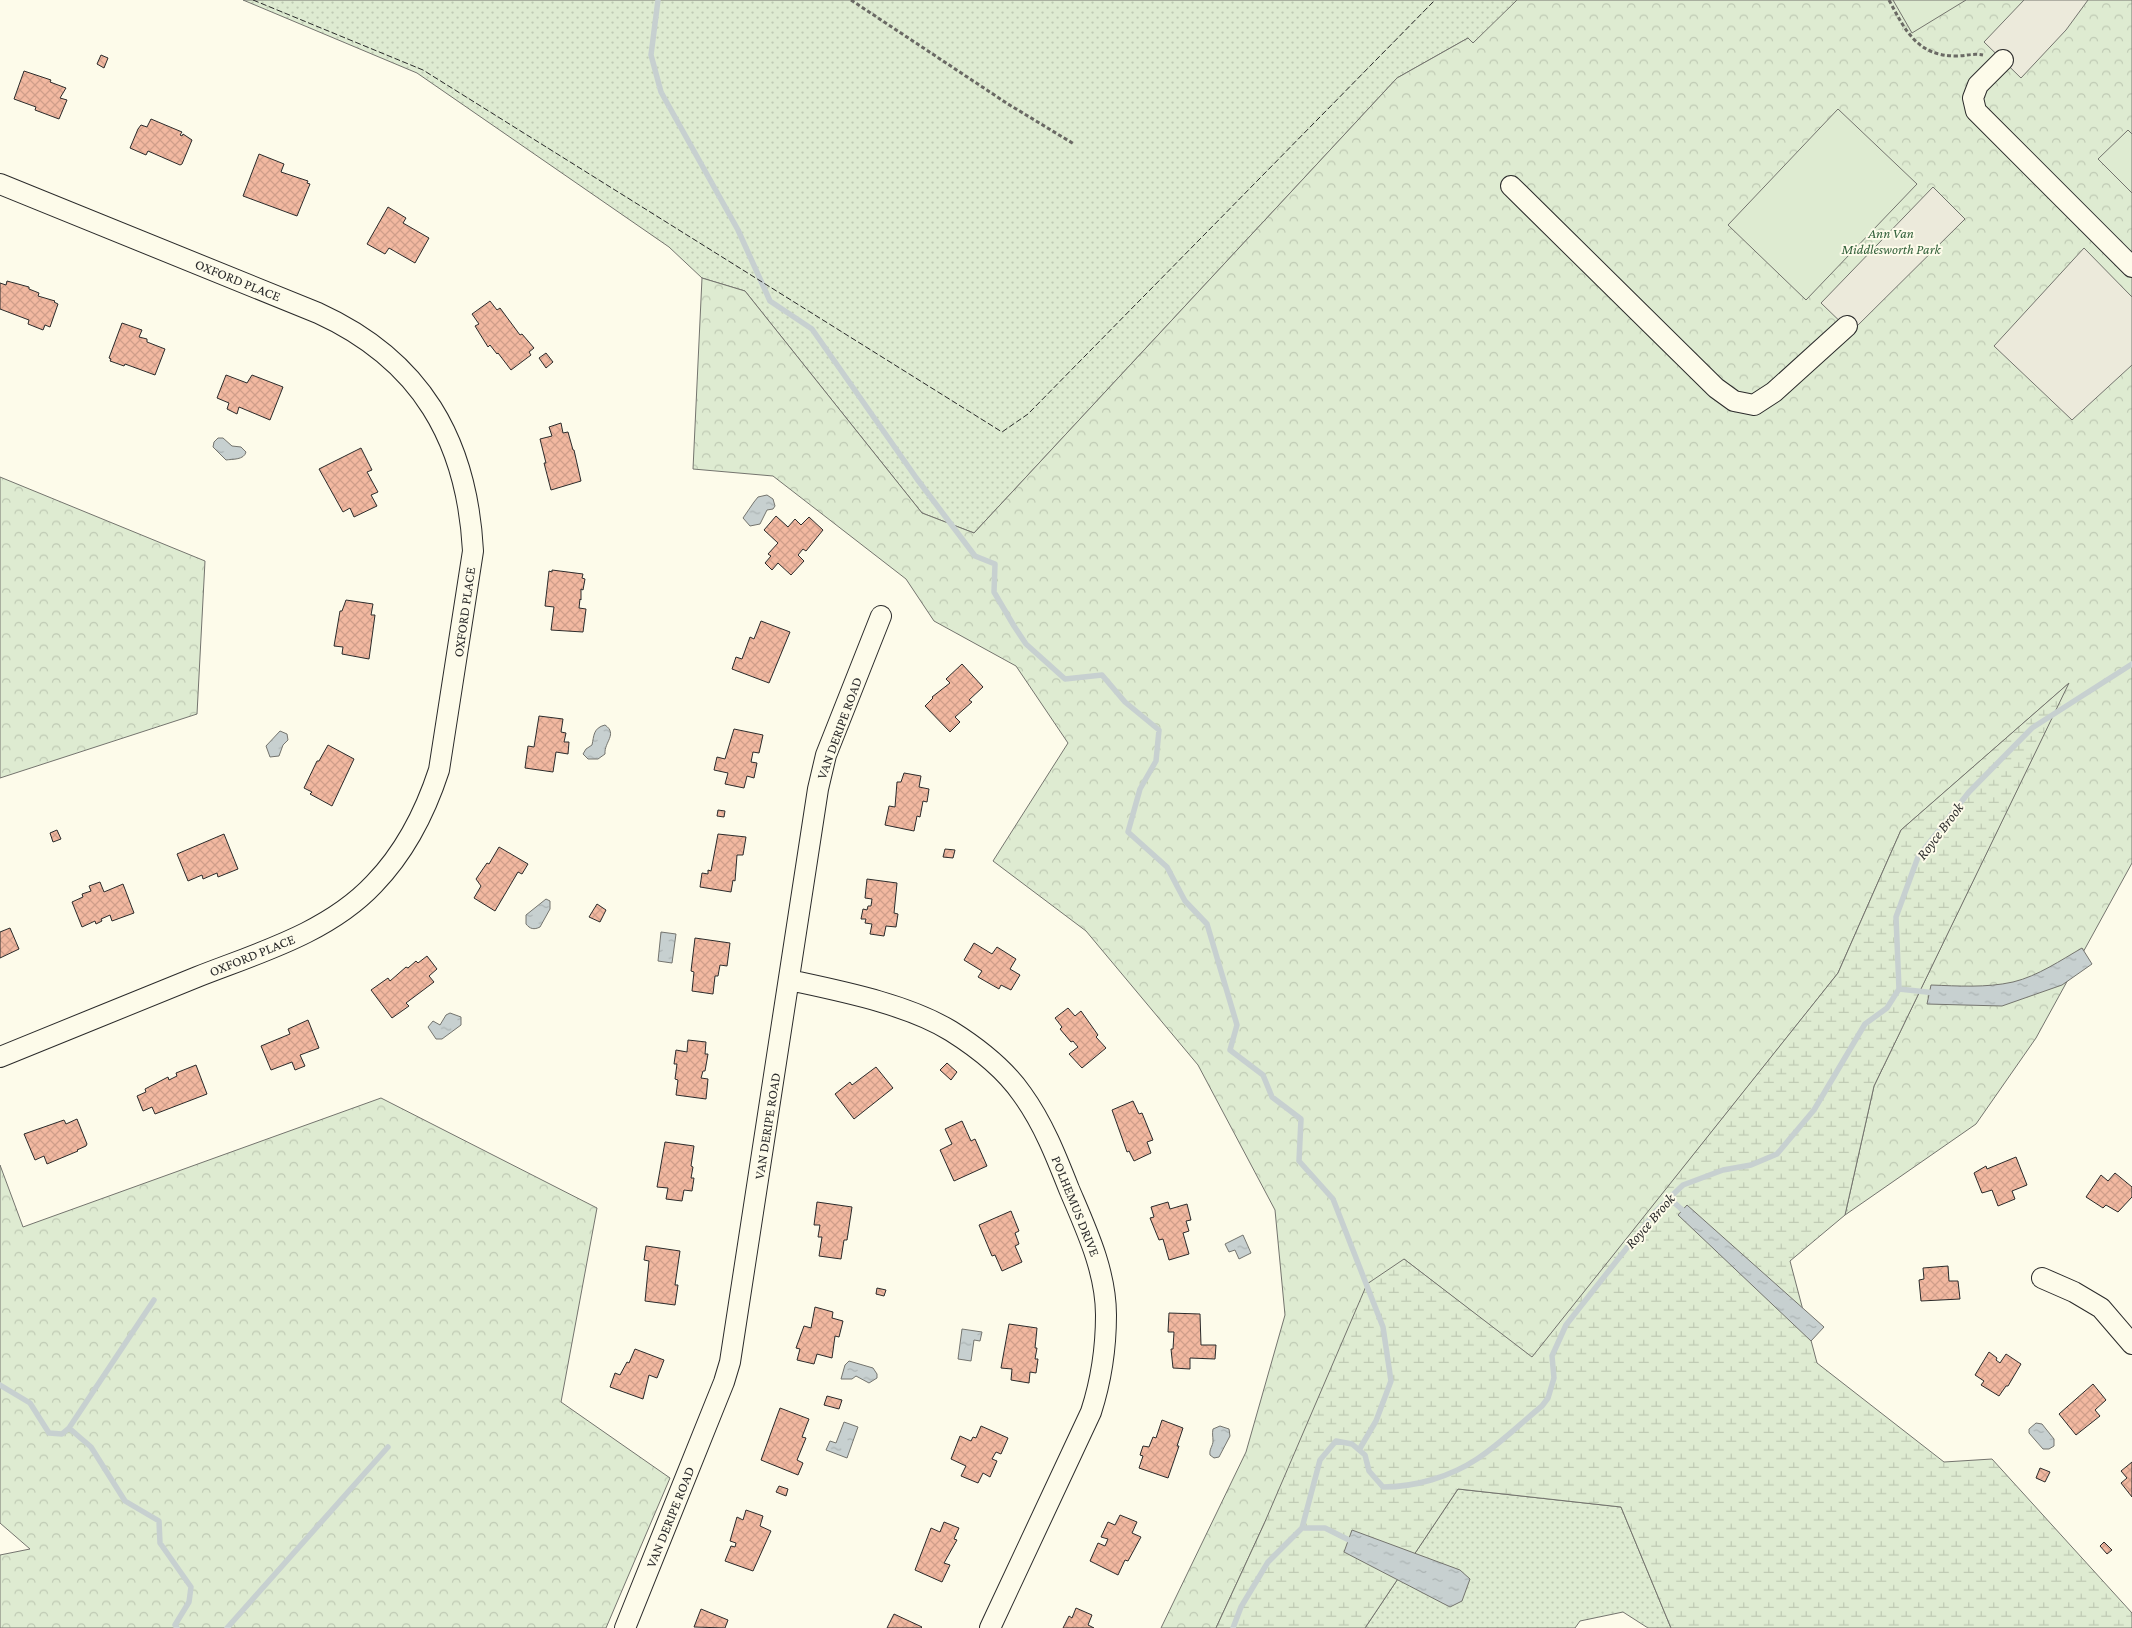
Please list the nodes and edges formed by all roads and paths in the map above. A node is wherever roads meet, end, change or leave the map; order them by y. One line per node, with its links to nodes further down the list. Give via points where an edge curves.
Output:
1 (851, 0): 4 (path)
2 (1889, 0): 3 (path, via 1914,41 1931,53 1956,56 1972,53)
3 (2003, 60): 7 (street, via 1978,85 1973,98 1976,111)
4 (1074, 144)
5 (0, 184): 11 (street, OXFORD PLACE, via 318,313 340,323 388,357 423,395 450,440 466,490 472,551 439,770 417,824 399,855 373,885 347,907 300,936)
6 (1511, 186): 8 (street, via 1716,388 1734,401 1754,404 1774,392)
7 (2132, 267)
8 (1847, 326)
9 (881, 616): 10 (street, VAN DERIPE ROAD, via 826,755)
10 (789, 980): 14 (street, VAN DERIPE ROAD, via 730,1362); 15 (street, POLHEMUS DRIVE, via 894,1006 922,1017 950,1030 1001,1070 1038,1118 1097,1258 1106,1314 1098,1388 1091,1412)
11 (0, 1057)
12 (2042, 1278): 13 (street, via 2101,1308)
13 (2132, 1344)
14 (625, 1628)
15 (990, 1628)

